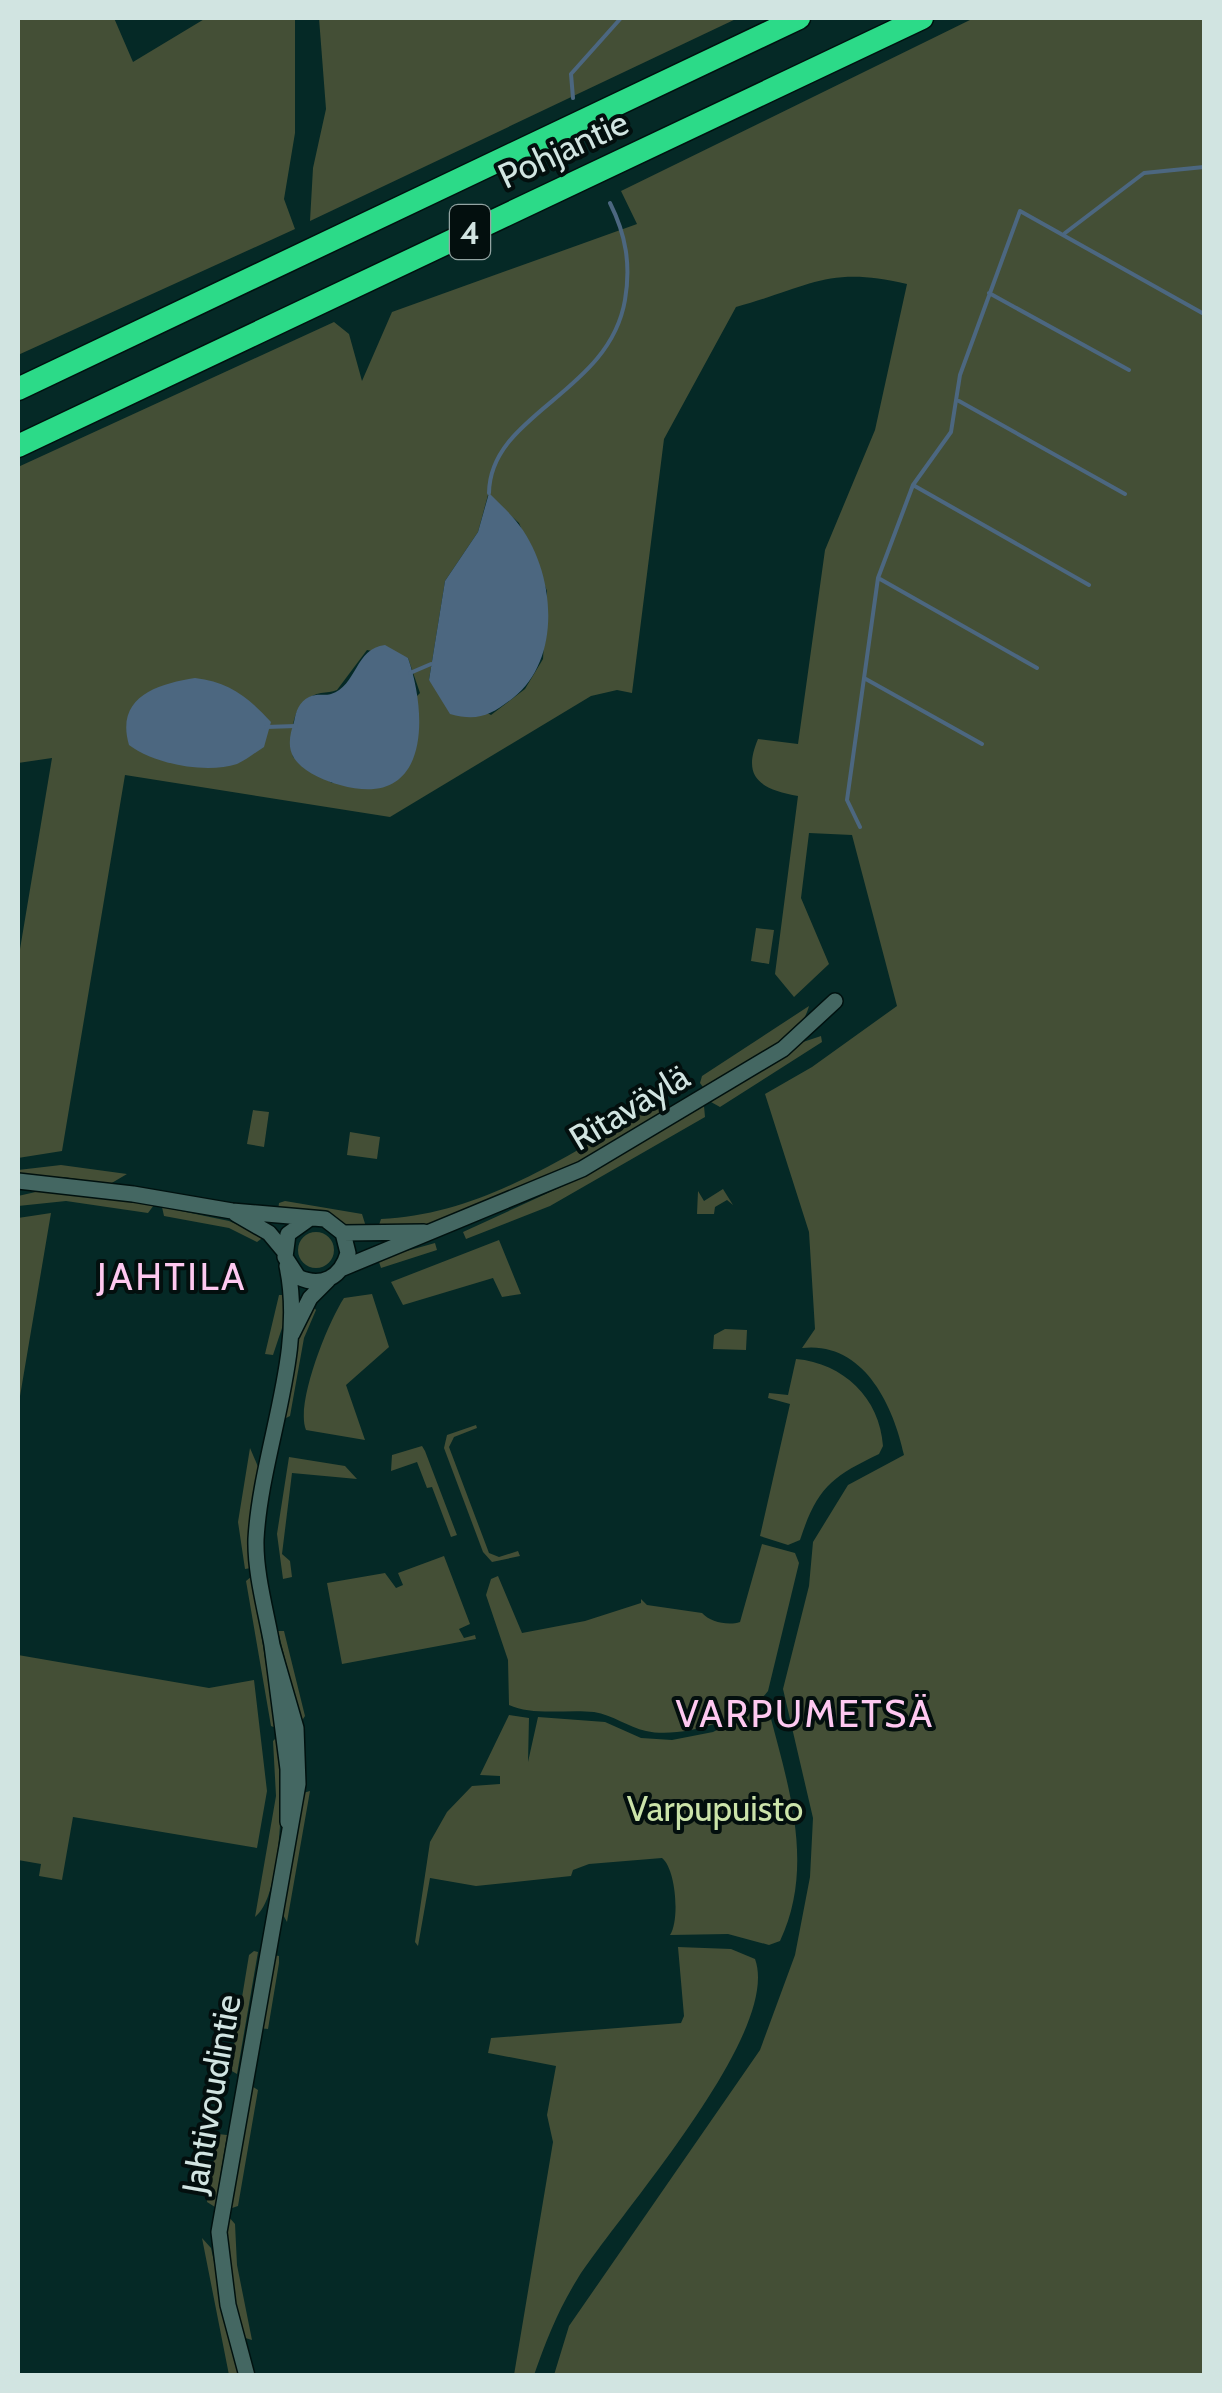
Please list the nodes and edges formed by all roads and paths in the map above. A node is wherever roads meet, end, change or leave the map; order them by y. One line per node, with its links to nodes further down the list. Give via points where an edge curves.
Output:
1 (799, 18): 3 (highway, Pohjantie / 4)
2 (922, 18): 4 (highway, Pohjantie / 4)
3 (18, 389)
4 (18, 446)
5 (835, 1001): 11 (street, Ritaväylä, via 784,1050 582,1170)
6 (18, 1181): 7 (street)
7 (54, 1183): 8 (street); 9 (street)
8 (18, 1192)
9 (232, 1211): 10 (street); 13 (street, via 270,1233)
10 (310, 1219): 12 (street, via 325,1219); 13 (street, via 292,1230)
11 (433, 1231): 12 (street, Ritaväylä); 14 (street, Ritaväylä)
12 (343, 1233): 14 (street)
13 (285, 1256): 15 (street, via 304,1280); 16 (street, Jahtivoudintie, via 293,1294)
14 (343, 1268): 15 (street)
15 (328, 1280): 16 (street, Jahtivoudintie, via 310,1298)
16 (288, 1342): 17 (street, Jahtivoudintie, via 256,1540 272,1645 300,1755 219,2232)
17 (246, 2376)

